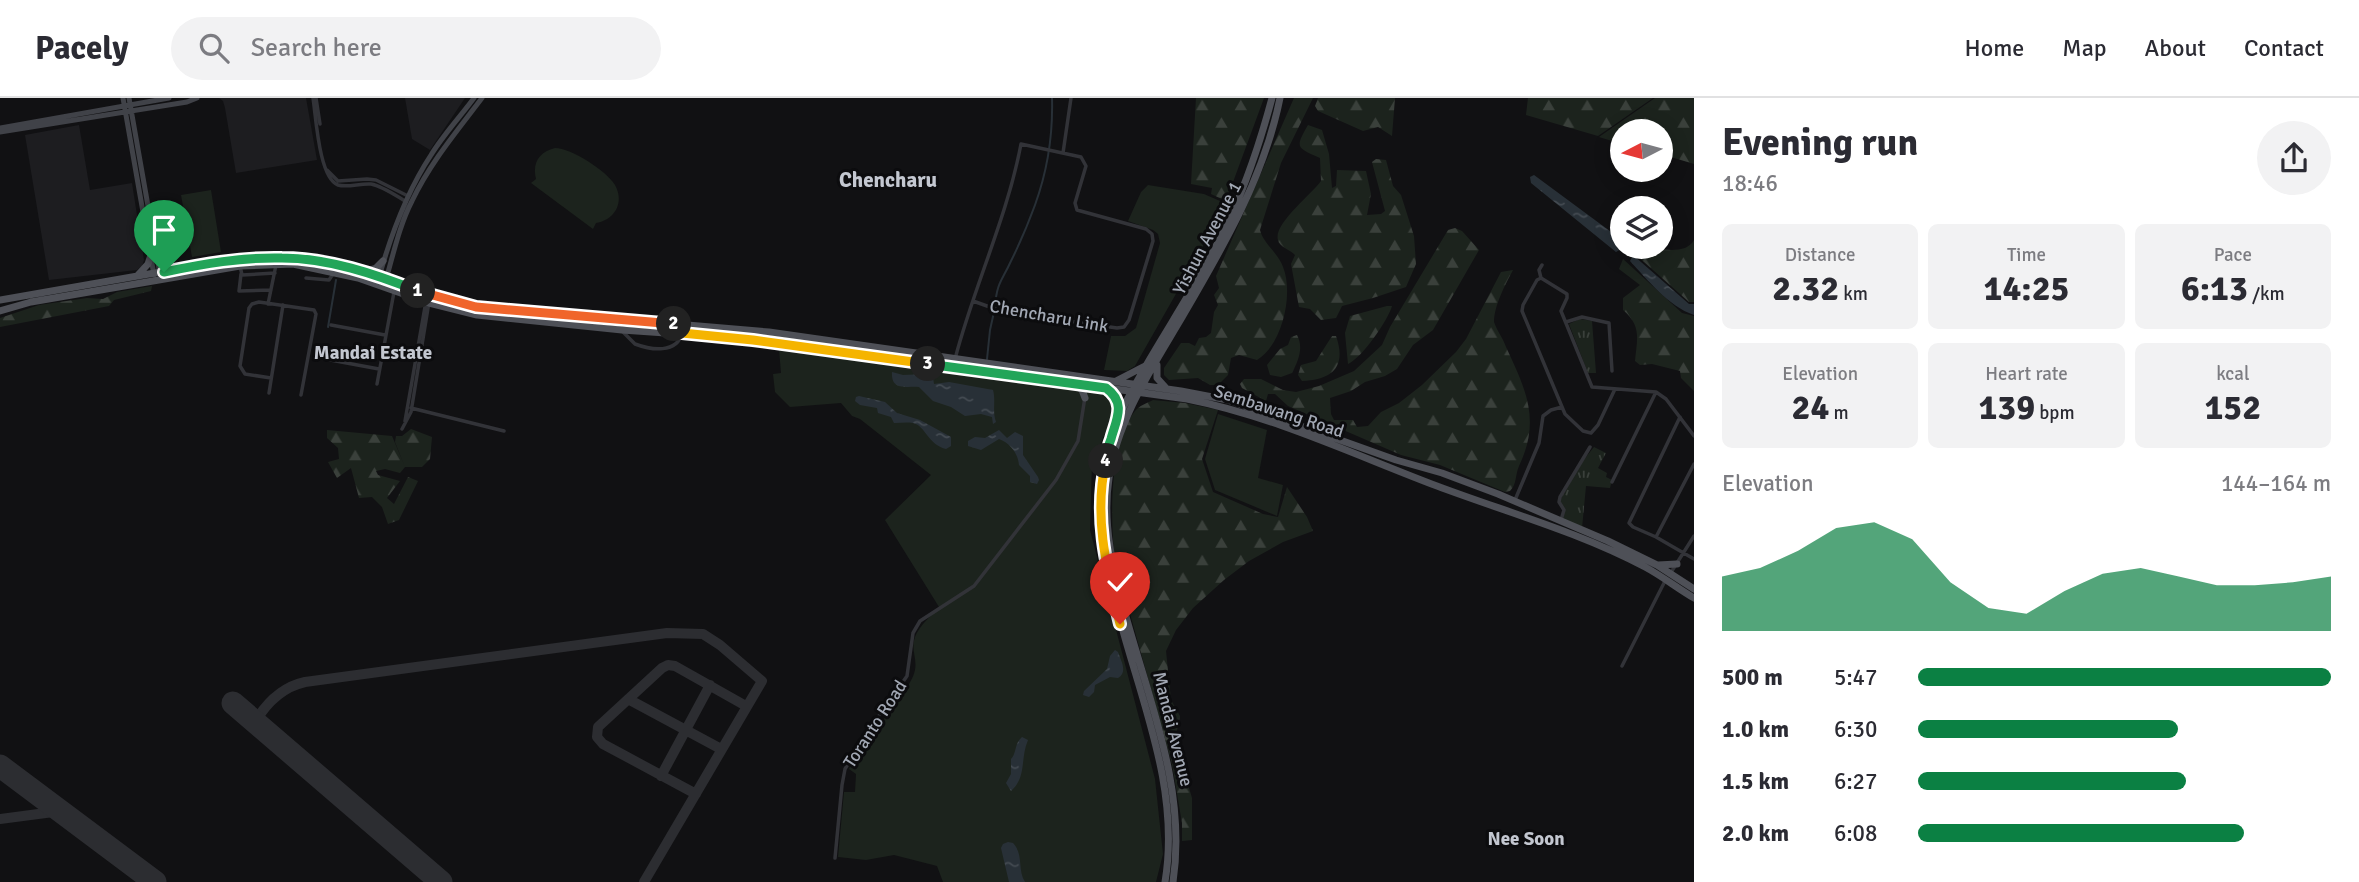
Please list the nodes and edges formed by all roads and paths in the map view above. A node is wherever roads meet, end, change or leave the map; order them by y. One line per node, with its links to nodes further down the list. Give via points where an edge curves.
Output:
1 (123, 98): 10 (main road)
2 (169, 98): 10 (main road)
3 (197, 98): 10 (main road)
4 (314, 98): 13 (street, via 329,178 337,184 376,180)
5 (474, 98): 13 (main road, via 432,152)
6 (482, 98): 13 (main road)
7 (1071, 98): 12 (street)
8 (1272, 98): 46 (main road, Yishun Avenue 1, via 1257,152 1230,219)
9 (1280, 98): 44 (main road, Yishun Avenue 1, via 1259,173 1242,210)
10 (128, 106): 11 (main road); 14 (main road)
11 (0, 130)
12 (1063, 153): 32 (street, Chencharu Link, via 1021,144); 32 (street, Chencharu Link, via 1081,157 1086,163 1077,210 1152,234 1129,320 1117,328)
13 (409, 200): 15 (main road); 20 (main road)
14 (153, 255): 18 (main road); 24 (main road); 25 (main road)
15 (383, 261): 22 (main road); 28 (main road)
16 (277, 263): 19 (main road, Sembawang Road); 21 (main road, Sembawang Road); 23 (street)
17 (1542, 265): 27 (street)
18 (175, 270): 22 (main road, Sembawang Road, via 281,257); 25 (main road, Sembawang Road)
19 (241, 270): 23 (street); 25 (main road, Sembawang Road); 29 (street, via 239,291)
20 (389, 270): 28 (main road)
21 (334, 272): 26 (street, via 329,280); 28 (main road, Sembawang Road)
22 (363, 272): 28 (main road, Sembawang Road)
23 (275, 273): 29 (street)
24 (136, 277): 25 (main road, Sembawang Road); 31 (main road, Sembawang Road)
25 (157, 277): 35 (main road, Sembawang Road)
26 (306, 278)
27 (1541, 278): 37 (street, via 1567,294 1561,309); 63 (street, via 1522,312)
28 (386, 283): 30 (main road, Sembawang Road); 42 (street)
29 (271, 290): 33 (street)
30 (428, 299): 36 (street); 38 (main road, Sembawang Road, via 489,309); 39 (main road, Sembawang Road, via 477,315)
31 (0, 300)
32 (973, 302): 45 (street)
33 (268, 303): 34 (street); 49 (street, via 249,308 240,362 245,374)
34 (283, 305): 49 (street); 60 (street, via 316,313)
35 (0, 310)
36 (426, 313): 64 (street); 64 (street, via 403,428)
37 (1566, 322): 48 (street, via 1583,317 1609,323); 57 (street, via 1592,387)
38 (674, 323): 40 (street); 45 (main road, Sembawang Road, via 769,332)
39 (622, 330): 40 (main road, Sembawang Road); 40 (street, via 640,346 667,348 676,346)
40 (682, 333): 45 (main road, Sembawang Road)
41 (335, 334): 42 (street, via 334,326)
42 (385, 335): 47 (street)
43 (332, 352): 47 (street, via 328,360)
44 (1159, 356): 55 (main road, Yishun Avenue 1); 56 (main road, via 1156,374)
45 (956, 363): 50 (main road, Sembawang Road); 53 (main road, Sembawang Road)
46 (1146, 365): 51 (main road); 55 (main road, Yishun Avenue 1)
47 (379, 369): 52 (street)
48 (1612, 371)
49 (271, 378): 59 (street)
50 (1087, 382): 51 (main road, Sembawang Road); 53 (main road, Sembawang Road); 54 (main road, Sembawang Road); 62 (street, Toranto Road)
51 (1114, 382): 55 (main road, Sembawang Road)
52 (377, 384)
53 (1073, 384): 62 (main road)
54 (1106, 388): 55 (main road, Sembawang Road); 66 (main road, via 1115,396)
55 (1137, 388): 56 (main road, Sembawang Road); 61 (main road, Sembawang Road); 65 (main road, Mandai Avenue); 66 (main road, Mandai Avenue)
56 (1167, 388): 73 (main road, Sembawang Road, via 1228,400)
57 (1615, 389): 58 (street); 63 (street, via 1591,433 1583,431)
58 (1656, 392): 67 (street); 72 (street)
59 (268, 393)
60 (301, 395)
61 (1158, 395): 65 (main road); 75 (main road, Sembawang Road, via 1227,408)
62 (1085, 398): 89 (street, Toranto Road, via 1078,441 1056,480 974,586 917,626 907,676 845,769)
63 (1562, 407): 77 (street, via 1543,416 1539,443)
64 (411, 408): 68 (street)
65 (1131, 410): 91 (main road, Mandai Avenue, via 1109,477 1106,521 1111,563 1166,753 1176,806)
66 (1120, 413): 90 (main road, Mandai Avenue, via 1102,474 1100,517 1117,611 1157,750 1168,806)
67 (1680, 417): 69 (street); 80 (street, via 1629,520 1633,527)
68 (504, 431)
69 (1694, 436)
70 (1590, 447): 78 (street, via 1560,497 1564,510)
71 (1694, 464): 80 (street)
72 (1612, 482)
73 (1471, 483): 74 (main road, Sembawang Road); 75 (main road, via 1471,491)
74 (1479, 487): 76 (main road); 77 (main road, Sembawang Road)
75 (1465, 495): 76 (main road, Sembawang Road)
76 (1477, 499): 85 (main road, Sembawang Road)
77 (1515, 500): 78 (main road, Sembawang Road)
78 (1560, 522): 84 (main road, Sembawang Road)
79 (1694, 536): 81 (street)
80 (1656, 537): 81 (street)
81 (1685, 553): 82 (street); 83 (street)
82 (1694, 559)
83 (1677, 564): 84 (main road); 85 (main road)
84 (1657, 565): 85 (main road, Sembawang Road)
85 (1671, 577): 86 (main road, Sembawang Road); 87 (main road, Sembawang Road); 88 (street)
86 (1694, 589)
87 (1694, 598)
88 (1622, 666)
89 (835, 858)
90 (1165, 882)
91 (1173, 882)

